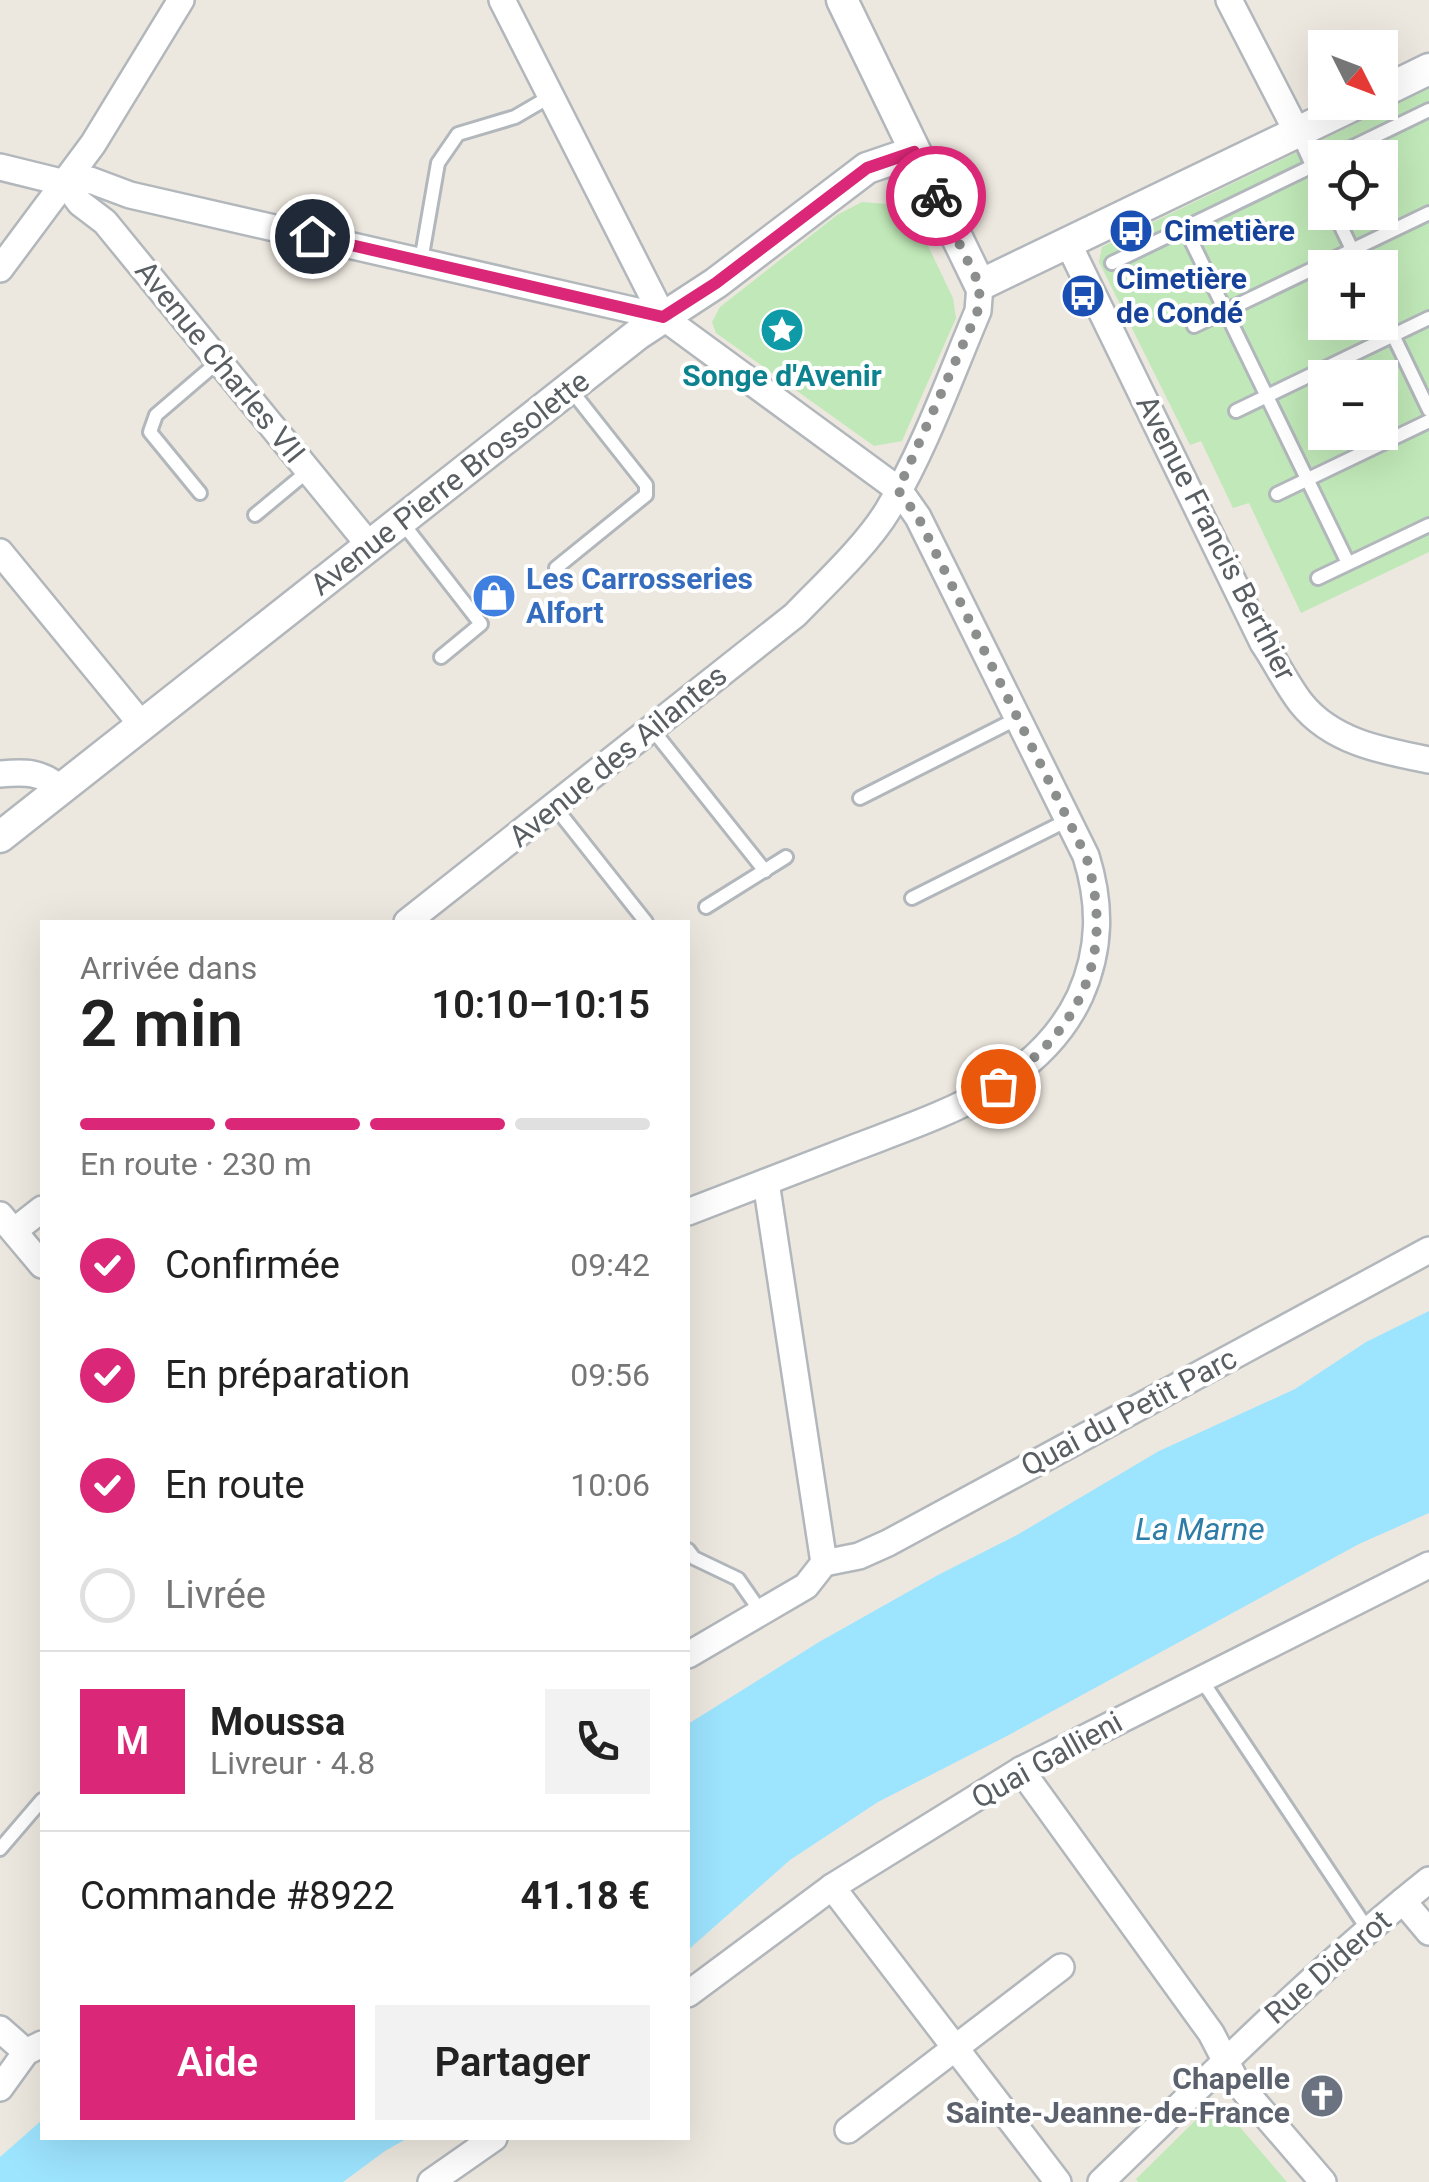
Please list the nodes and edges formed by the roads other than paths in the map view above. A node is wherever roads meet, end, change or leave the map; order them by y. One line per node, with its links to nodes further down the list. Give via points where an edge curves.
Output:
1 (181, 0): 16 (street)
2 (502, 0): 7 (street)
3 (842, 0): 13 (street)
4 (1229, 0): 10 (street)
5 (1429, 69): 6 (street)
6 (1398, 84)
7 (551, 96): 24 (lane, via 515,118 458,134 438,162); 30 (street)
8 (1429, 110): 11 (lane)
9 (1322, 120): 10 (street)
10 (1297, 132): 12 (lane); 22 (street)
11 (1366, 140)
12 (1308, 145)
13 (914, 152): 28 (street); 30 (street, Avenue Pierre Brossolette, via 867,168)
14 (0, 167): 16 (street)
15 (1308, 168): 20 (lane)
16 (65, 183): 17 (street, via 90,180); 19 (street, Avenue Charles VII); 26 (street)
17 (116, 190): 19 (street); 24 (street)
18 (1429, 213): 23 (lane)
19 (105, 222): 36 (street, Avenue Charles VII)
20 (1185, 228): 25 (lane); 29 (lane)
21 (1343, 230): 23 (lane)
22 (1068, 244): 28 (street); 59 (street, Avenue Francis Berthier, via 1264,642 1302,704 1357,743)
23 (1352, 250)
24 (421, 261): 30 (street)
25 (1112, 263)
26 (0, 269)
27 (1308, 271): 29 (lane)
28 (980, 286): 44 (street, Avenue des Ailantes, via 978,310)
29 (1225, 311): 32 (lane); 38 (lane)
30 (663, 317): 37 (street, Avenue Pierre Brossolette); 44 (street)
31 (1429, 318): 33 (lane)
32 (1194, 326)
33 (1398, 333)
34 (1383, 340): 38 (lane)
35 (1395, 340): 39 (lane)
36 (218, 361): 42 (street, Avenue Charles VII); 45 (lane, via 156,414 150,432)
37 (569, 388): 48 (street, Avenue Pierre Brossolette); 53 (lane, via 646,485 646,494)
38 (1267, 396): 40 (lane); 43 (lane)
39 (1429, 410)
40 (1236, 411)
41 (1429, 422): 43 (lane)
42 (308, 471): 47 (lane); 50 (street, Avenue Charles VII)
43 (1308, 479): 46 (lane); 52 (lane)
44 (898, 490): 56 (street, via 918,517); 58 (street, Avenue des Ailantes, via 886,514 795,615)
45 (200, 493)
46 (1277, 494)
47 (255, 515)
48 (401, 521): 50 (street, Avenue Pierre Brossolette); 55 (lane, via 482,624)
49 (1429, 524): 52 (lane)
50 (370, 546): 57 (street, Avenue Pierre Brossolette)
51 (0, 552): 57 (street)
52 (1348, 563): 54 (lane)
53 (556, 568)
54 (1318, 578)
55 (442, 657)
56 (1018, 718): 62 (lane); 64 (street)
57 (142, 726): 61 (street, Avenue Pierre Brossolette)
58 (652, 729): 63 (street, Avenue des Ailantes); 67 (lane)
59 (1429, 760)
60 (0, 774): 61 (street, via 32,772)
61 (61, 788): 65 (street, Avenue Pierre Brossolette)
62 (860, 798)
63 (554, 807): 70 (street, Avenue des Ailantes); 71 (lane)
64 (1068, 820): 68 (lane); 72 (street, via 1086,856 1099,914 1088,979 1050,1045 966,1102)
65 (0, 837)
66 (786, 856): 67 (lane)
67 (765, 872): 69 (lane)
68 (912, 898)
69 (706, 907)
70 (411, 920)
71 (644, 920)
72 (766, 1182): 74 (street); 79 (street)
73 (40, 1210): 75 (street)
74 (690, 1211)
75 (7, 1223): 77 (street)
76 (1429, 1250): 79 (street, Quai du Petit Parc, via 888,1542)
77 (40, 1263)
78 (690, 1553): 81 (lane, via 738,1579)
79 (824, 1562): 81 (street, via 806,1586)
80 (1429, 1565): 83 (street, Quai Gallieni)
81 (761, 1612): 82 (street)
82 (690, 1654)
83 (1201, 1679): 84 (street, Quai Gallieni); 90 (lane)
84 (1020, 1770): 88 (street, Quai Gallieni); 97 (street)
85 (40, 1805): 86 (lane)
86 (0, 1849)
87 (1429, 1880): 89 (street, Rue Diderot)
88 (832, 1887): 93 (street, Quai Gallieni); 96 (street)
89 (1404, 1901): 90 (street, Rue Diderot); 91 (street)
90 (1368, 1930): 97 (street, Rue Diderot)
91 (1429, 1932)
92 (1061, 1967): 96 (street)
93 (690, 1993)
94 (0, 2029): 95 (street)
95 (34, 2048): 98 (street)
96 (955, 2049): 99 (street); 102 (street)
97 (1226, 2061): 103 (street, Rue Diderot); 104 (street)
98 (0, 2088)
99 (848, 2130)
100 (491, 2140): 101 (street)
101 (431, 2182)
102 (1058, 2182)
103 (1101, 2182)
104 (1323, 2182)

